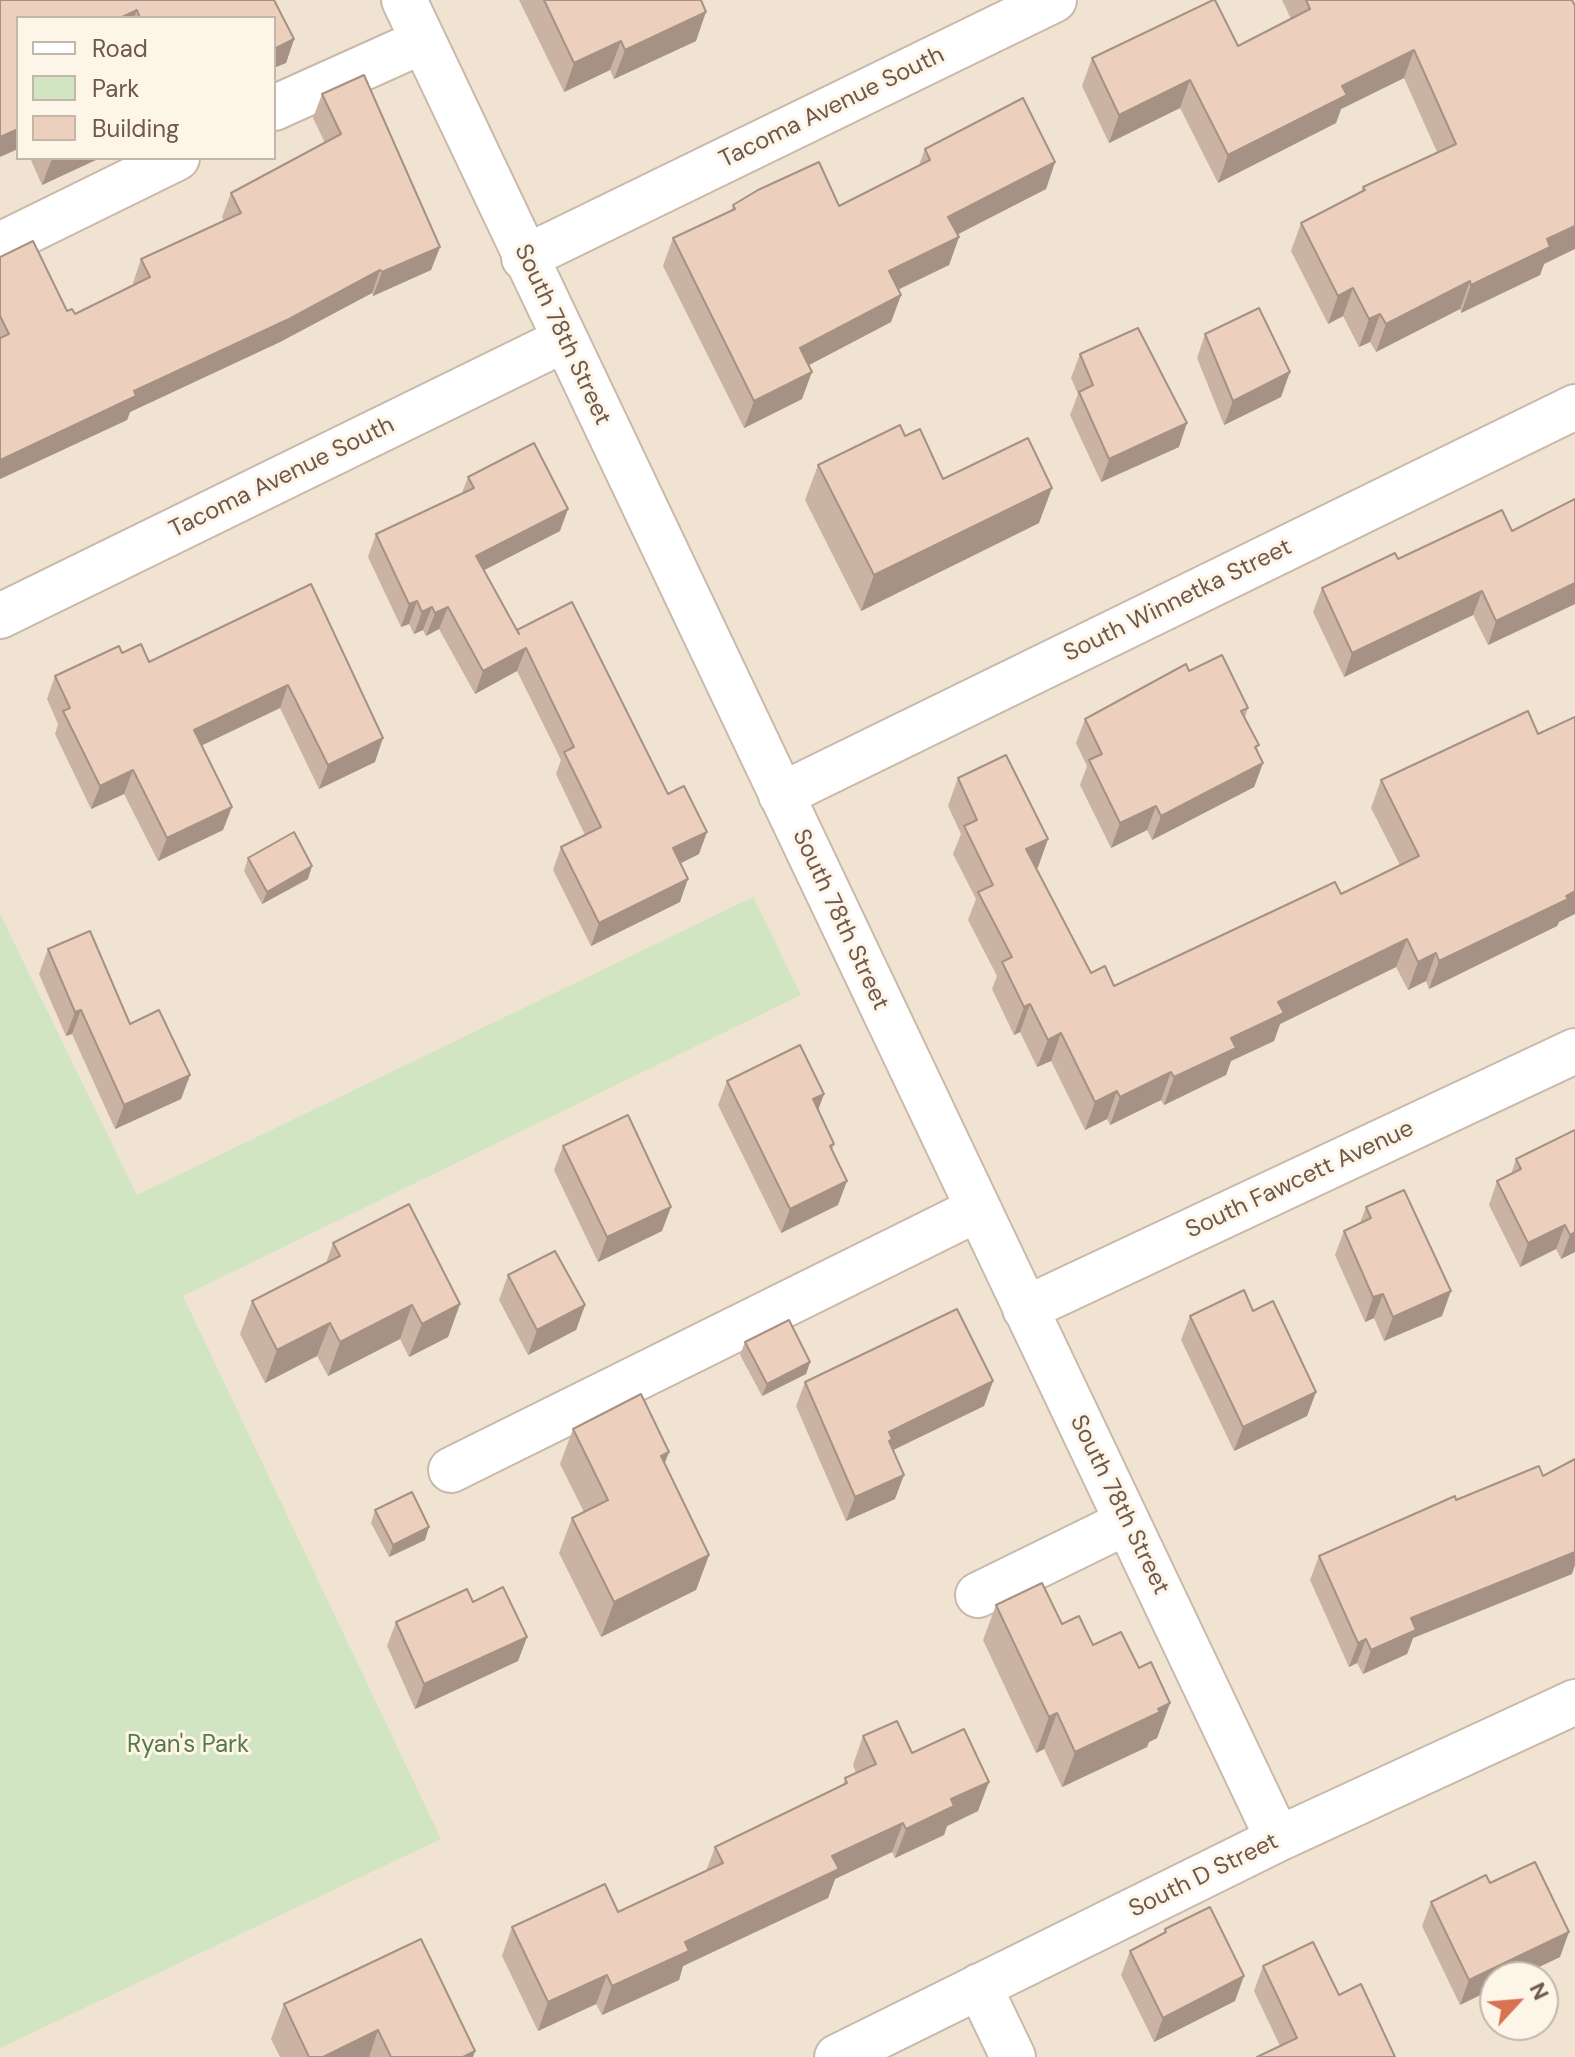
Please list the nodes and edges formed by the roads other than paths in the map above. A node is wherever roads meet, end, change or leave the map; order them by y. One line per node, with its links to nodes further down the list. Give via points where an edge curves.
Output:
1 (404, 0): 3 (street, South 78th Street)
2 (1054, 0): 7 (street, Tacoma Avenue South)
3 (423, 41): 4 (street); 7 (street, South 78th Street)
4 (276, 107)
5 (173, 160): 6 (street)
6 (0, 245)
7 (524, 258): 8 (street, South 78th Street)
8 (564, 340): 10 (street, Tacoma Avenue South); 11 (street, South 78th Street)
9 (1575, 407): 11 (street, South Winnetka Street)
10 (0, 616)
11 (781, 795): 13 (street, South 78th Street)
12 (1575, 1051): 14 (street, South Fawcett Avenue)
13 (978, 1209): 14 (street, South 78th Street); 15 (street)
14 (1025, 1309): 16 (street, South 78th Street)
15 (451, 1470)
16 (1127, 1522): 17 (street); 19 (street, South 78th Street)
17 (978, 1595)
18 (1575, 1702): 19 (street, South D Street)
19 (1278, 1839): 20 (street, South D Street)
20 (979, 1986): 21 (street, South D Street); 22 (street)
21 (837, 2057)
22 (1013, 2057)

